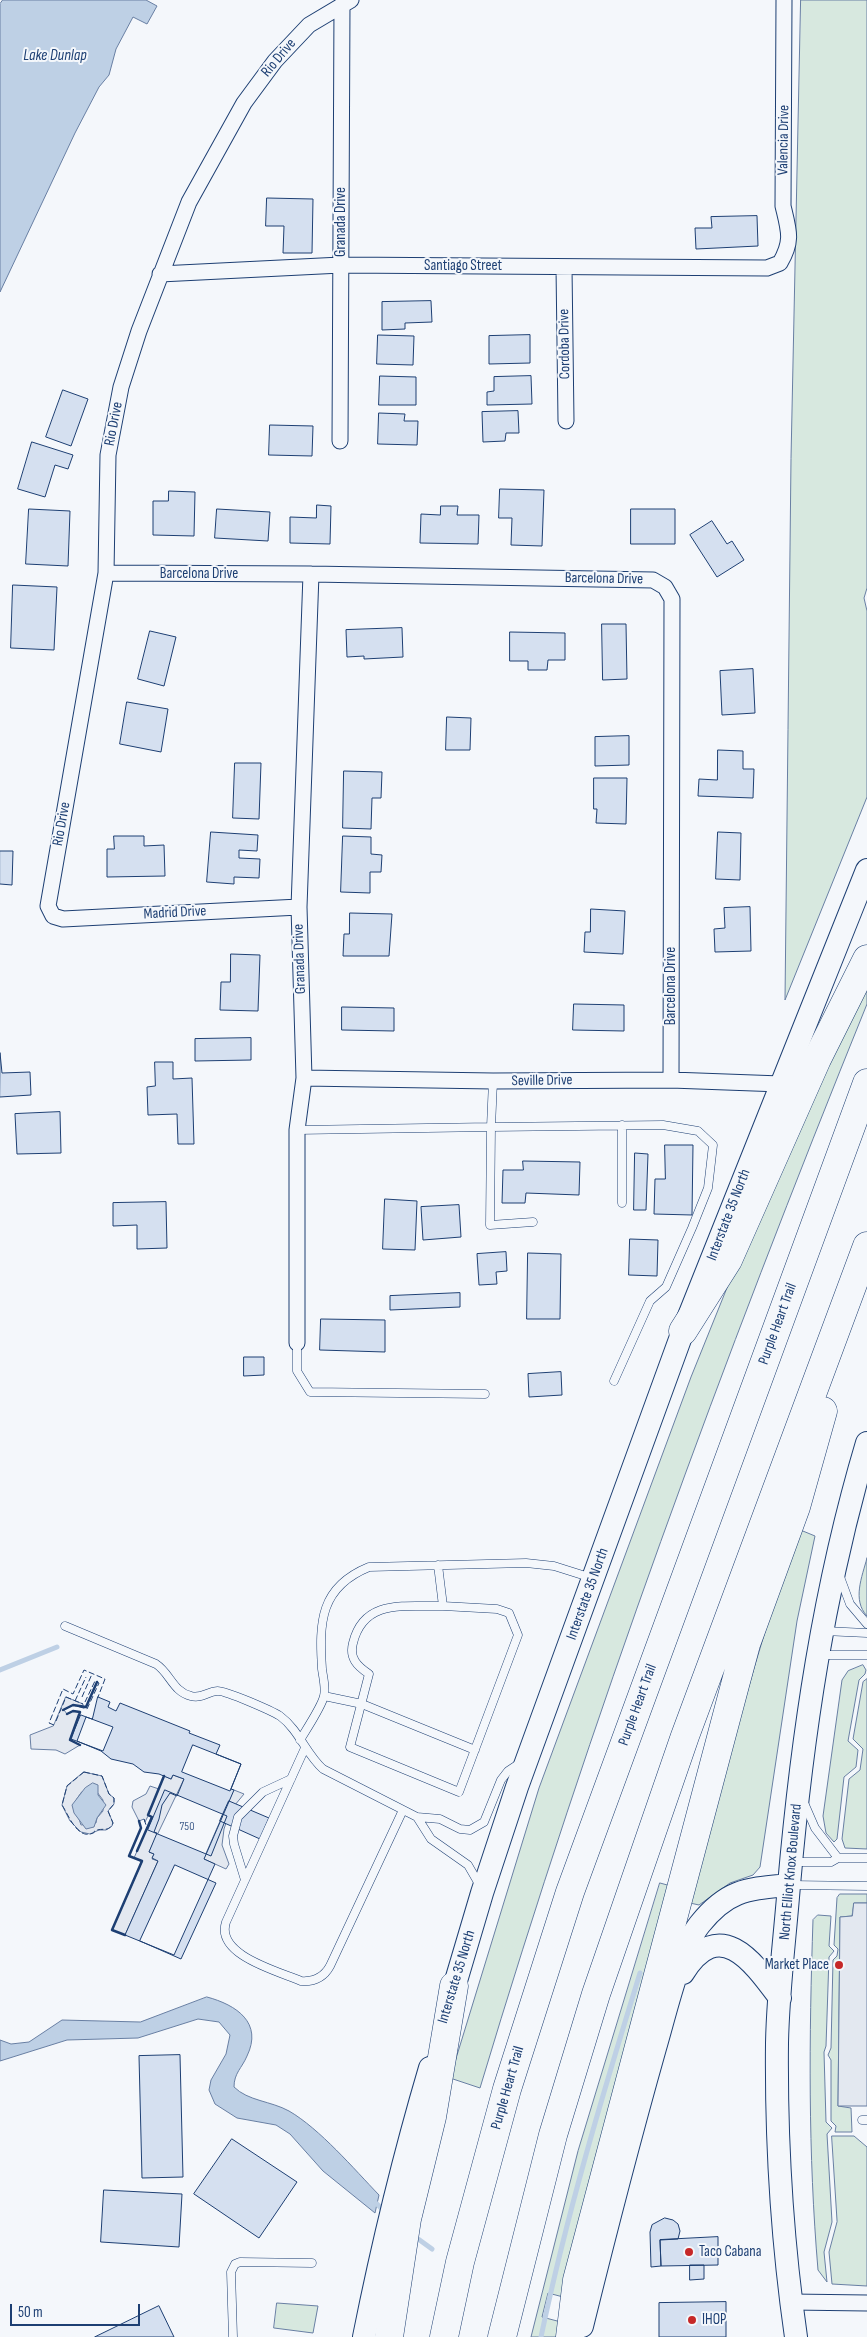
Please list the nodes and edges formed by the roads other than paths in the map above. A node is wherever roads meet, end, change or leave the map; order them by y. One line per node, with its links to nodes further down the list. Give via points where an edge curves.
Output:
1 (784, 0): 5 (street, Valencia Drive, via 783,206 789,248 780,263)
2 (347, 2): 3 (street, Granada Drive); 6 (street, Rio Drive, via 309,25 275,61 244,103 189,202)
3 (341, 266): 4 (street, Santiago Street); 6 (street, Santiago Street); 8 (street, Granada Drive)
4 (564, 266): 5 (street, Santiago Street); 7 (street, Cordoba Drive)
5 (767, 268)
6 (160, 274): 9 (street, Rio Drive, via 122,387 108,455)
7 (566, 421)
8 (340, 441)
9 (106, 573): 10 (street, Barcelona Drive); 13 (street, Rio Drive, via 48,906)
10 (311, 574): 12 (street, Granada Drive); 16 (street, Barcelona Drive, via 654,580 670,593)
11 (867, 870): 19 (main road, Interstate 35 North)
12 (299, 907): 13 (street, Madrid Drive, via 63,919); 15 (street, Granada Drive)
13 (53, 916)
14 (867, 958): 27 (highway, via 817,1059 728,1260)
15 (304, 1078): 17 (street, Seville Drive); 22 (street, Granada Drive)
16 (671, 1080): 17 (street, Seville Drive); 19 (street, Seville Drive)
17 (493, 1081): 21 (lane)
18 (867, 1083): 69 (highway, Purple Heart Trail, via 570,1892 507,2089 460,2262)
19 (781, 1084): 27 (main road, Interstate 35 North)
20 (622, 1125): 21 (lane); 23 (lane); 29 (lane, via 663,1125 698,1131 713,1145 708,1188 692,1228 666,1287 650,1301)
21 (490, 1127): 22 (lane); 24 (lane, via 490,1225)
22 (297, 1130): 28 (street, Granada Drive)
23 (622, 1203)
24 (533, 1222)
25 (867, 1246): 70 (highway, via 685,1736 596,1994 553,2135)
26 (867, 1258): 71 (highway, via 796,1507 746,1644 577,2280)
27 (683, 1331): 34 (main road, Interstate 35 North)
28 (297, 1344): 30 (lane, via 297,1371 310,1392)
29 (614, 1381)
30 (485, 1394)
31 (867, 1444): 32 (main road, North Elliot Knox Boulevard)
32 (836, 1563): 36 (lane, via 850,1604); 38 (main road, North Elliot Knox Boulevard)
33 (438, 1565): 34 (lane, via 526,1563 554,1566); 35 (lane); 42 (lane, via 369,1567 353,1574 337,1589 325,1605 321,1622)
34 (594, 1579): 47 (main road, Interstate 35 North)
35 (443, 1606): 43 (lane, via 382,1609 369,1615 358,1628 352,1656 356,1666 369,1674); 46 (lane, via 497,1609 509,1613 518,1635)
36 (867, 1624)
37 (65, 1626): 44 (lane, via 156,1664 176,1688 190,1696 221,1691 275,1713)
38 (823, 1631): 39 (lane); 40 (main road, North Elliot Knox Boulevard)
39 (867, 1633)
40 (818, 1654): 41 (lane); 49 (main road, North Elliot Knox Boulevard)
41 (867, 1655)
42 (324, 1696): 43 (lane); 44 (lane)
43 (362, 1704): 46 (lane); 46 (lane, via 350,1747 459,1792)
44 (300, 1740): 45 (lane)
45 (305, 1748): 48 (lane); 50 (lane, via 328,1773)
46 (475, 1750)
47 (528, 1759): 51 (lane, via 504,1775 487,1818 475,1828 465,1830 440,1819); 58 (main road, Interstate 35 North)
48 (291, 1779): 55 (lane); 55 (lane, via 262,1792 238,1817 233,1836)
49 (800, 1780): 52 (lane, via 810,1819); 54 (main road, North Elliot Knox Boulevard)
50 (403, 1810): 51 (lane); 55 (lane, via 330,1966 318,1978 301,1981 238,1953 229,1944 224,1928)
51 (417, 1817): 58 (lane, via 436,1844 472,1870)
52 (838, 1858): 53 (lane); 54 (lane, via 831,1862)
53 (867, 1858)
54 (791, 1862): 56 (main road, North Elliot Knox Boulevard)
55 (245, 1880)
56 (789, 1885): 57 (lane); 60 (main road, via 748,1889 718,1906 699,1925); 61 (main road, North Elliot Knox Boulevard)
57 (867, 1886)
58 (482, 1893): 59 (main road, Interstate 35 North)
59 (454, 1986): 63 (highway, via 424,2117 407,2219)
60 (671, 1992): 61 (main road, via 693,1957 716,1946 728,1947 746,1956); 72 (main road, via 616,2188)
61 (780, 1998): 64 (main road, North Elliot Knox Boulevard, via 781,2181)
62 (312, 2263): 66 (lane, via 235,2264 230,2272)
63 (390, 2266): 67 (main road); 68 (highway)
64 (791, 2302): 65 (street); 73 (main road, North Elliot Knox Boulevard)
65 (867, 2303)
66 (233, 2337)
67 (364, 2337)
68 (389, 2337)
69 (444, 2337)
70 (502, 2337)
71 (570, 2337)
72 (579, 2337)
73 (796, 2337)

